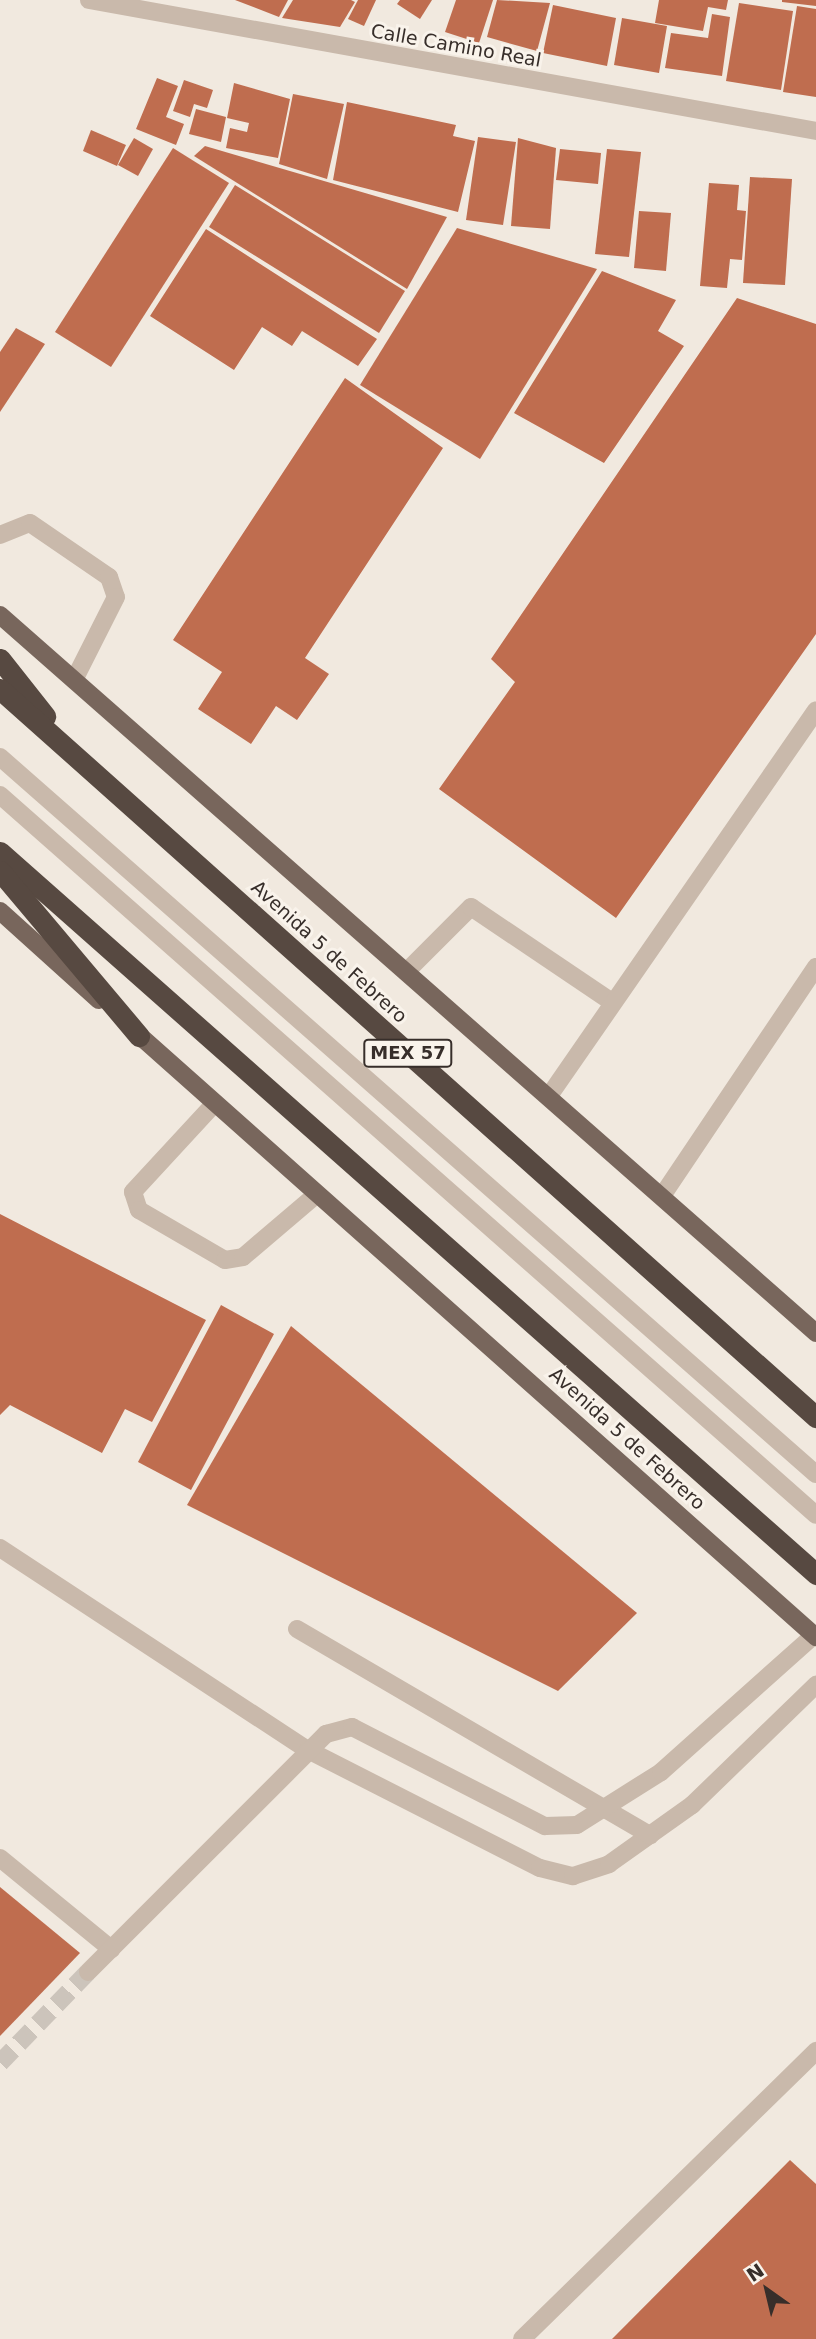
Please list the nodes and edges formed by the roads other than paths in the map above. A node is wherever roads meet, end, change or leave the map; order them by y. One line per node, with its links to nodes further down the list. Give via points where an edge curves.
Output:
1 (97, 2): 2 (street, Calle Camino Real)
2 (816, 131)
3 (0, 535): 6 (street, via 30,523 108,577 117,597)
4 (0, 615): 6 (main road, Avenida 5 de Febrero)
5 (0, 659): 10 (highway)
6 (74, 680): 16 (main road, Avenida 5 de Febrero)
7 (0, 689): 10 (highway, Avenida 5 de Febrero / MEX 57)
8 (816, 710): 17 (street)
9 (0, 757): 25 (street)
10 (81, 761): 24 (highway, Avenida 5 de Febrero / MEX 57)
11 (0, 795): 26 (street)
12 (0, 852): 28 (highway, Avenida 5 de Febrero)
13 (0, 871): 18 (highway)
14 (0, 911): 18 (main road, Avenida 5 de Febrero)
15 (816, 967): 22 (street)
16 (406, 972): 17 (street, via 438,932 471,907); 19 (main road, Avenida 5 de Febrero)
17 (612, 1002): 19 (street)
18 (139, 1036): 20 (main road, Avenida 5 de Febrero)
19 (548, 1096): 22 (main road, Avenida 5 de Febrero)
20 (215, 1103): 21 (main road, Avenida 5 de Febrero); 21 (street, via 133,1192 139,1210 225,1260 243,1256)
21 (317, 1194): 30 (main road, Avenida 5 de Febrero)
22 (662, 1196): 23 (main road, Avenida 5 de Febrero)
23 (816, 1333)
24 (816, 1417)
25 (816, 1474)
26 (816, 1515)
27 (0, 1548): 32 (street)
28 (816, 1574)
29 (297, 1629): 33 (street)
30 (815, 1636): 33 (street)
31 (816, 1685): 34 (street, via 692,1805)
32 (309, 1750): 33 (street, via 326,1734 352,1727 545,1826 577,1825); 34 (street, via 540,1868 573,1875 609,1864); 36 (street)
33 (611, 1808): 34 (street)
34 (650, 1835)
35 (0, 1858): 36 (street)
36 (111, 1950): 37 (street)
37 (88, 1972)
38 (816, 2051): 39 (street)
39 (522, 2339)

